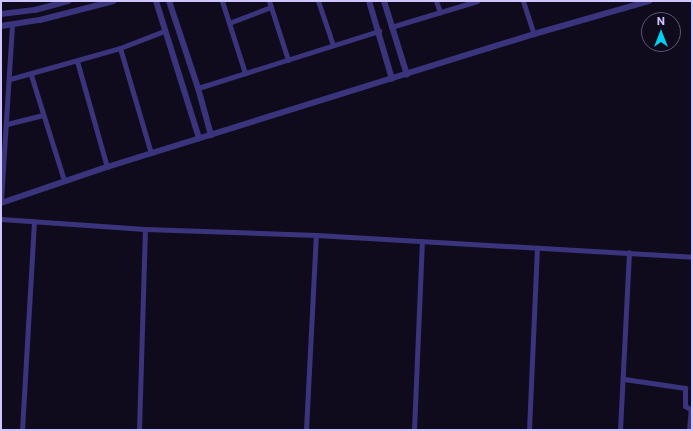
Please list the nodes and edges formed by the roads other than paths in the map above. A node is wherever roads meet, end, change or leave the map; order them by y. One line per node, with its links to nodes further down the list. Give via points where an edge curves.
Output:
1 (69, 1): 14 (street)
2 (114, 1): 20 (street)
3 (156, 1): 22 (street)
4 (168, 1): 34 (street)
5 (222, 1): 18 (street)
6 (269, 1): 15 (street)
7 (318, 1): 25 (street)
8 (369, 1): 23 (street)
9 (384, 1): 21 (street)
10 (436, 1): 16 (street)
11 (477, 1): 16 (street)
12 (523, 1): 24 (street)
13 (649, 1): 24 (street)
14 (56, 3): 17 (street)
15 (271, 7): 18 (street); 27 (street)
16 (440, 12): 21 (street)
17 (1, 14)
18 (229, 23): 29 (street)
19 (1, 26): 20 (street)
20 (12, 26): 32 (street)
21 (392, 27): 31 (street)
22 (164, 31): 26 (street); 38 (street)
23 (379, 31): 25 (street); 33 (street)
24 (534, 34): 31 (street)
25 (333, 45): 27 (street)
26 (120, 48): 28 (street); 39 (street)
27 (288, 60): 29 (street)
28 (77, 61): 30 (street); 40 (street)
29 (245, 73): 34 (street)
30 (31, 75): 32 (street); 35 (street)
31 (407, 75): 33 (street)
32 (10, 79): 36 (street)
33 (392, 79): 37 (street)
34 (198, 88): 37 (street)
35 (43, 116): 36 (street); 41 (street)
36 (7, 124): 42 (street)
37 (211, 135): 38 (street)
38 (198, 138): 39 (street)
39 (151, 153): 40 (street)
40 (107, 167): 41 (street)
41 (64, 180): 43 (street)
42 (1, 200)
43 (1, 203)
44 (1, 219): 45 (street)
45 (34, 221): 46 (street); 54 (street)
46 (145, 229): 47 (street); 55 (street)
47 (316, 235): 48 (street); 56 (street)
48 (422, 241): 49 (street); 57 (street)
49 (537, 248): 50 (street); 58 (street)
50 (629, 252): 51 (street); 52 (street)
51 (692, 258)
52 (624, 379): 53 (street, via 685,388 685,406); 59 (street)
53 (691, 409): 60 (street)
54 (22, 430)
55 (139, 430)
56 (306, 430)
57 (414, 430)
58 (529, 430)
59 (620, 430)
60 (689, 430)

